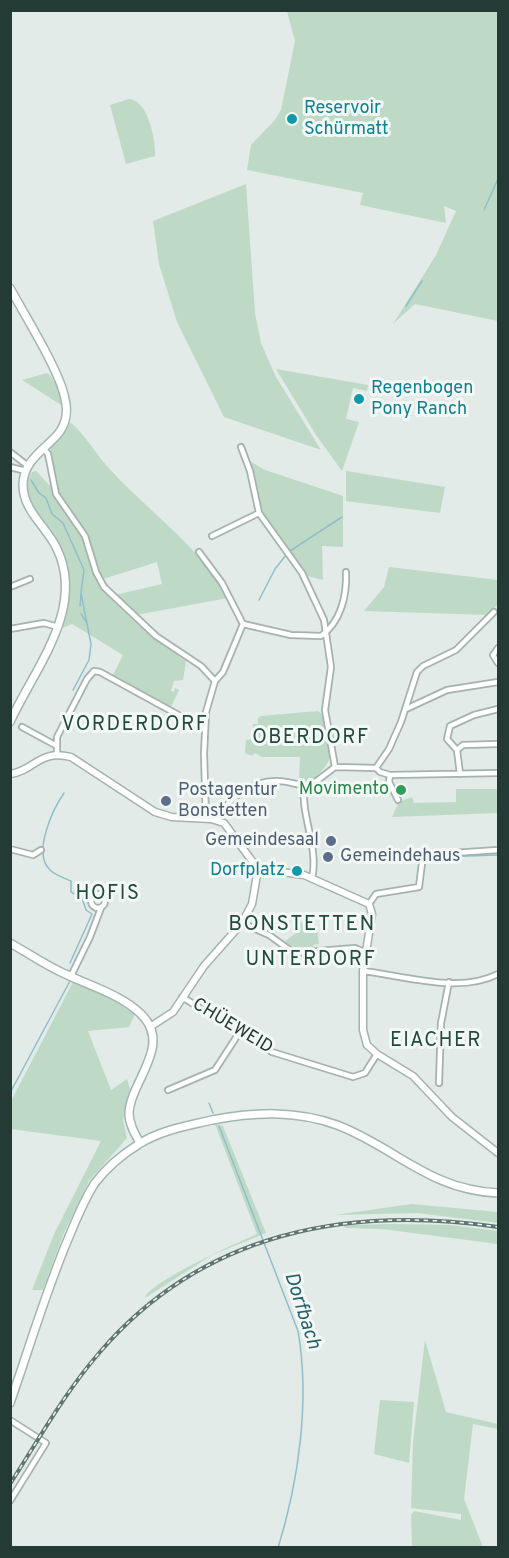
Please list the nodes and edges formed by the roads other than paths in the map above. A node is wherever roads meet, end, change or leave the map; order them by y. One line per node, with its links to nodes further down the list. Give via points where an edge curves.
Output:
1 (10, 288): 3 (main road, via 65,398 63,426)
2 (241, 447): 7 (street)
3 (43, 448): 6 (main road); 20 (street, via 48,454 59,503 85,536 104,586 156,636 201,666)
4 (10, 452): 6 (street)
5 (10, 467): 6 (street)
6 (27, 468): 15 (main road, via 23,486 26,501 64,564 66,601)
7 (259, 513): 8 (street); 17 (street, via 302,573 321,610)
8 (212, 536)
9 (199, 552): 14 (street, via 222,583)
10 (346, 572): 17 (street, via 345,601)
11 (30, 579): 12 (street)
12 (10, 587)
13 (494, 612): 23 (street, via 456,650 419,669)
14 (243, 624): 17 (street, via 291,635); 20 (street, via 223,672)
15 (58, 627): 16 (street, via 44,623); 24 (main road)
16 (10, 629)
17 (326, 633): 31 (street, via 331,668 325,710)
18 (498, 648): 19 (street, via 493,655)
19 (498, 663)
20 (215, 681): 26 (street)
21 (498, 682): 23 (street, via 447,690)
22 (498, 709): 29 (street, via 450,726 447,739)
23 (406, 710): 32 (street)
24 (10, 723)
25 (22, 727): 28 (street)
26 (204, 729): 28 (street, via 97,671 91,673 84,686 57,737); 39 (street)
27 (498, 744): 29 (street, via 464,745)
28 (57, 746): 30 (street)
29 (457, 750): 35 (street)
30 (57, 755): 34 (street); 39 (street, via 78,760 155,812 172,818)
31 (335, 767): 32 (street); 37 (street, via 310,786)
32 (376, 768): 36 (street)
33 (498, 773): 35 (street)
34 (10, 774)
35 (460, 774): 36 (street)
36 (390, 775): 38 (street, via 389,782)
37 (304, 786): 40 (street, via 268,782 234,797); 45 (street)
38 (398, 800)
39 (206, 819): 40 (street)
40 (218, 820): 44 (street, via 229,828)
41 (10, 849): 42 (street, via 33,855)
42 (41, 850)
43 (498, 850): 46 (street, via 423,855 419,887 376,894)
44 (258, 869): 45 (street); 48 (street, via 252,904)
45 (312, 878): 46 (street)
46 (369, 904): 49 (street, via 372,914)
47 (101, 908): 55 (street)
48 (242, 923): 51 (street, via 269,935 294,953); 57 (street)
49 (366, 942): 51 (street); 52 (street)
50 (10, 943): 55 (main road)
51 (355, 948): 52 (street)
52 (365, 952): 53 (street)
53 (363, 971): 56 (street); 60 (street, via 363,1030 367,1045)
54 (498, 974): 56 (street, via 475,982)
55 (71, 976): 58 (main road, via 129,1005)
56 (449, 982): 61 (street, via 441,1023)
57 (182, 997): 58 (street, via 169,1017); 59 (street, CHÜEWEID)
58 (150, 1027): 63 (main road, via 152,1055 129,1112)
59 (239, 1033): 60 (street, CHÜEWEID, via 277,1054 353,1077 365,1073); 62 (street, via 215,1070)
60 (376, 1054): 64 (street, via 413,1076 452,1117)
61 (440, 1083)
62 (168, 1090)
63 (140, 1143): 65 (main road, via 163,1132 274,1112 323,1120 347,1129 430,1176); 66 (main road, via 110,1166 82,1206)
64 (498, 1153)
65 (498, 1193)
66 (10, 1403)
67 (10, 1420): 68 (street, via 46,1443)
68 (10, 1501)

